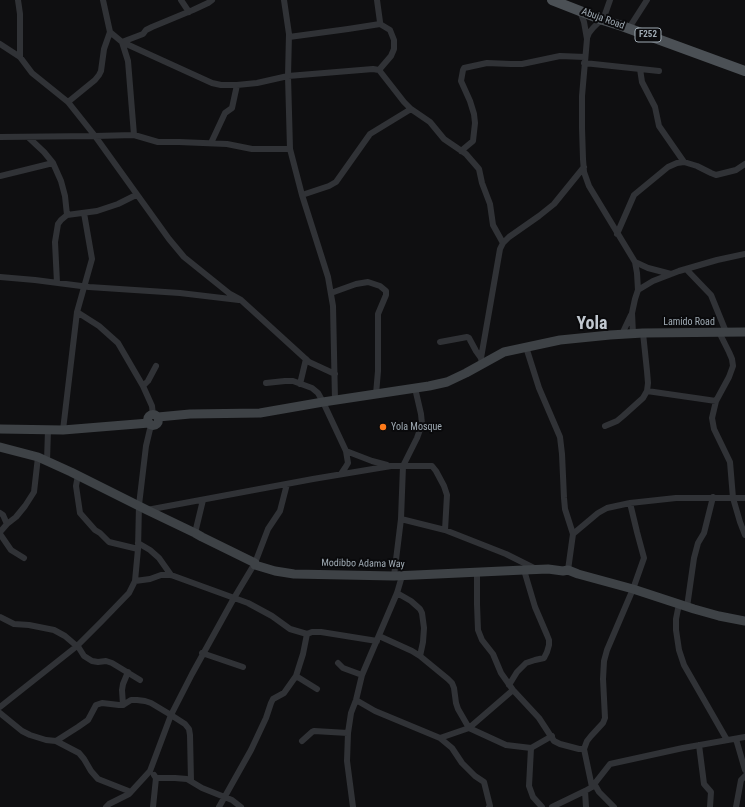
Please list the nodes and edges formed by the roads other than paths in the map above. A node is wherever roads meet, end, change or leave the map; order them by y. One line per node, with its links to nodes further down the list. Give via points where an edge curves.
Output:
1 (18, 0): 20 (street)
2 (103, 0): 15 (street)
3 (181, 0): 11 (street)
4 (212, 0): 11 (street)
5 (284, 0): 16 (street)
6 (377, 0): 13 (street)
7 (552, 0): 10 (main road, Abuja Road / F252)
8 (610, 0): 12 (street)
9 (647, 0): 14 (street)
10 (580, 11): 12 (main road, Abuja Road / F252); 17 (street)
11 (189, 12): 18 (street)
12 (603, 20): 14 (main road, Abuja Road / F252); 17 (street, via 593,28)
13 (380, 24): 16 (street); 23 (street, via 390,30 394,49)
14 (629, 28): 25 (main road, Abuja Road / F252)
15 (110, 32): 18 (street); 28 (street, via 99,75)
16 (289, 37): 26 (street)
17 (587, 39): 21 (street)
18 (122, 42): 27 (street, via 212,83); 30 (street, via 128,61)
19 (0, 44): 20 (street)
20 (20, 57): 28 (street, via 32,72)
21 (585, 60): 22 (street); 36 (street, via 560,56 522,64 487,63 464,68 461,81 470,101 475,123 473,141); 40 (street, via 582,96)
22 (640, 69): 24 (street); 37 (street, via 642,82 655,107 658,126)
23 (379, 70): 26 (street); 29 (street)
24 (659, 71)
25 (745, 71)
26 (288, 76): 27 (street); 35 (street)
27 (237, 85): 34 (street, via 232,108 225,113)
28 (68, 102): 31 (street)
29 (412, 109): 36 (street); 43 (street, via 370,134 336,182)
30 (134, 135): 31 (street); 34 (street, via 158,142)
31 (95, 136): 33 (street); 42 (street)
32 (0, 137): 33 (street)
33 (28, 137): 38 (street)
34 (211, 143): 35 (street)
35 (290, 149): 43 (street)
36 (461, 151): 47 (street, via 479,169 490,204 493,225)
37 (684, 162): 39 (street, via 716,175 736,170); 46 (street, via 668,167 634,195)
38 (53, 163): 41 (street); 45 (street, via 61,181)
39 (745, 164)
40 (584, 167): 46 (street, via 589,186); 47 (street, via 554,204)
41 (0, 176)
42 (136, 195): 44 (street, via 118,204); 57 (street, via 184,257)
43 (302, 195): 56 (street)
44 (84, 213): 45 (street); 54 (street, via 92,259)
45 (67, 215): 53 (street, via 58,224 56,233)
46 (618, 234): 49 (street)
47 (503, 242): 68 (street)
48 (745, 254): 50 (street)
49 (635, 262): 51 (street); 55 (street)
50 (686, 269): 51 (street); 60 (street, via 712,295)
51 (671, 274): 55 (street)
52 (0, 277): 53 (street)
53 (56, 283): 54 (street)
54 (83, 287): 57 (street); 58 (street)
55 (638, 290): 59 (street)
56 (331, 292): 70 (street); 76 (street, via 368,282 386,291 378,314)
57 (241, 300): 67 (street)
58 (77, 312): 73 (street, via 99,326 118,343); 84 (street)
59 (632, 313): 63 (street); 64 (street)
60 (722, 332): 61 (main road, Lamido Road); 62 (main road, Lamido Road); 78 (street, via 733,366 730,377)
61 (745, 332)
62 (644, 333): 64 (main road, Lamido Road); 75 (street)
63 (622, 334): 64 (main road, Lamido Road); 66 (main road, Lamido Road, via 560,340)
64 (633, 334)
65 (440, 342): 68 (street, via 467,337)
66 (526, 347): 68 (main road, Lamido Road); 105 (street, via 539,388 560,437 564,498)
67 (306, 359): 70 (street); 72 (street)
68 (482, 361): 74 (main road, Lamido Road, via 447,382)
69 (156, 366): 73 (street)
70 (335, 374): 77 (street)
71 (266, 383): 72 (street, via 293,381)
72 (300, 384): 79 (street, via 312,388)
73 (143, 386): 80 (street, via 152,406)
74 (414, 388): 76 (main road, Lamido Road); 89 (street, via 422,424)
75 (647, 391): 78 (street); 81 (street, via 623,416)
76 (376, 394): 77 (main road, Lamido Road)
77 (335, 400): 79 (main road, Lamido Road)
78 (716, 401): 94 (street, via 712,418 714,429 730,462)
79 (323, 402): 80 (main road, Lamido Road, via 260,413 190,414); 86 (street)
80 (153, 420): 84 (main road); 98 (street, via 146,446)
81 (605, 426)
82 (0, 430): 83 (main road)
83 (48, 430): 84 (main road); 87 (street)
84 (63, 430)
85 (0, 447): 87 (main road, Modibbo Adama Way)
86 (346, 451): 88 (street); 90 (street, via 348,463)
87 (42, 459): 91 (main road, Modibbo Adama Way); 101 (street, via 34,492 16,517)
88 (390, 466): 89 (street); 90 (street)
89 (403, 466): 100 (street); 102 (street, via 432,466 436,471 447,495)
90 (341, 474): 92 (street)
91 (78, 475): 98 (main road, Modibbo Adama Way); 107 (street, via 76,486 80,513 109,542)
92 (286, 484): 96 (street); 109 (street, via 280,511 268,529)
93 (713, 497): 94 (street); 97 (street); 120 (street, via 704,533 698,543)
94 (733, 498): 95 (street); 106 (street)
95 (745, 498)
96 (203, 500): 98 (street); 104 (street)
97 (630, 503): 105 (street, via 607,508); 117 (street, via 644,558)
98 (143, 508): 104 (main road, Modibbo Adama Way); 107 (street)
99 (0, 513): 101 (street)
100 (401, 519): 102 (street); 115 (street)
101 (7, 524): 103 (street)
102 (446, 530): 111 (street, via 506,554)
103 (0, 533): 108 (street, via 11,550)
104 (196, 533): 109 (main road, Modibbo Adama Way)
105 (573, 534): 112 (street)
106 (745, 535)
107 (138, 546): 114 (street, via 150,550); 116 (street)
108 (24, 558)
109 (255, 563): 115 (main road, Modibbo Adama Way, via 274,571 294,574); 119 (street)
110 (524, 570): 111 (main road, Modibbo Adama Way); 113 (main road, Modibbo Adama Way); 134 (street, via 549,645 544,658 526,663 517,672)
111 (537, 570): 112 (main road, Modibbo Adama Way)
112 (568, 570): 117 (main road, Modibbo Adama Way)
113 (477, 572): 115 (main road, Modibbo Adama Way); 134 (street, via 478,630)
114 (171, 575): 116 (street); 119 (street)
115 (398, 576): 118 (street)
116 (134, 581): 125 (street, via 129,593)
117 (634, 589): 120 (main road, Modibbo Adama Way); 152 (street, via 604,661 604,722 591,736)
118 (397, 593): 124 (street); 127 (street, via 411,601 422,613 423,642)
119 (234, 598): 123 (street, via 272,616 290,629); 126 (street)
120 (683, 605): 122 (main road, Modibbo Adama Way); 147 (street, via 676,619 679,650 684,665)
121 (0, 617): 125 (street, via 14,624 54,630)
122 (745, 621)
123 (307, 634): 124 (street, via 321,632); 132 (street)
124 (378, 638): 127 (street); 131 (street)
125 (77, 646): 130 (street, via 84,656 92,661 106,661); 138 (street)
126 (202, 653): 129 (street); 140 (street)
127 (420, 656): 141 (street, via 452,683 456,703)
128 (338, 663): 131 (street, via 343,668)
129 (243, 667)
130 (128, 672): 133 (street); 137 (street, via 122,690)
131 (362, 675): 136 (street)
132 (296, 676): 135 (street); 161 (street, via 284,693 273,699 251,750)
133 (140, 680)
134 (511, 688): 141 (street); 143 (street, via 540,718)
135 (317, 689)
136 (356, 700): 142 (street); 145 (street, via 375,711)
137 (123, 705): 140 (street, via 131,700 145,701); 148 (street, via 96,705 88,720)
138 (0, 707)
139 (0, 712): 148 (street, via 22,731)
140 (171, 715): 154 (street); 157 (street, via 189,729)
141 (469, 728): 145 (street); 151 (street, via 506,745)
142 (348, 733): 149 (street, via 314,731); 166 (street, via 347,761)
143 (552, 736): 151 (street); 152 (street, via 554,741 560,744)
144 (745, 737): 146 (street)
145 (440, 738): 167 (street, via 452,748 462,763 484,782)
146 (736, 739): 147 (street); 153 (street)
147 (727, 740): 150 (street)
148 (56, 741): 160 (street, via 79,753 98,779)
149 (302, 741)
150 (699, 745): 158 (street, via 610,764); 172 (street, via 704,784 711,792)
151 (531, 748): 168 (street, via 529,786 533,797)
152 (584, 750): 158 (street)
153 (745, 770)
154 (150, 771): 156 (street); 160 (street)
155 (745, 776): 173 (street, via 741,780)
156 (156, 778): 157 (street); 163 (street)
157 (191, 781): 161 (street)
158 (592, 787): 159 (street); 171 (street, via 595,784 599,792)
159 (585, 791): 169 (street); 170 (street)
160 (131, 792): 162 (street)
161 (225, 797): 164 (street); 165 (street)
162 (106, 807)
163 (153, 807)
164 (219, 807)
165 (241, 807)
166 (353, 807)
167 (489, 807)
168 (542, 807)
169 (552, 807)
170 (586, 807)
171 (614, 807)
172 (710, 807)
173 (736, 807)

